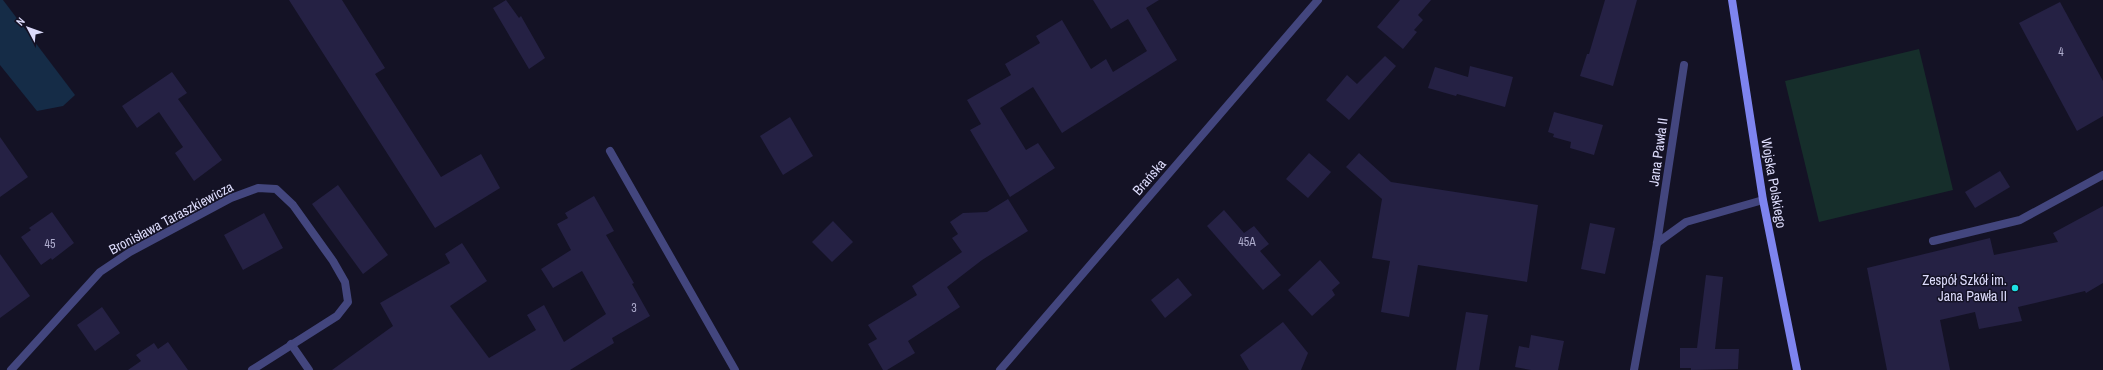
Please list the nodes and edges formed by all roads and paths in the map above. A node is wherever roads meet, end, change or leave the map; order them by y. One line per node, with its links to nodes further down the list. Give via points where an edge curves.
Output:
1 (1318, 0): 14 (street, Brańska)
2 (1732, 0): 6 (main road, Wojska Polskiego)
3 (1684, 65): 8 (street, Jana Pawła II)
4 (610, 151): 13 (street)
5 (2103, 176): 7 (street, via 2020,220)
6 (1763, 200): 8 (street, via 1686,222); 16 (main road, Wojska Polskiego)
7 (1933, 240)
8 (1657, 243): 15 (street, Jana Pawła II)
9 (291, 344): 10 (street, Bronisława Taraszkiewicza, via 337,316 348,302 345,282 293,205 276,189 258,188 231,198 130,252 100,272); 11 (street); 12 (street)
10 (11, 370)
11 (252, 370)
12 (309, 370)
13 (735, 370)
14 (1000, 370)
15 (1634, 370)
16 (1797, 370)

